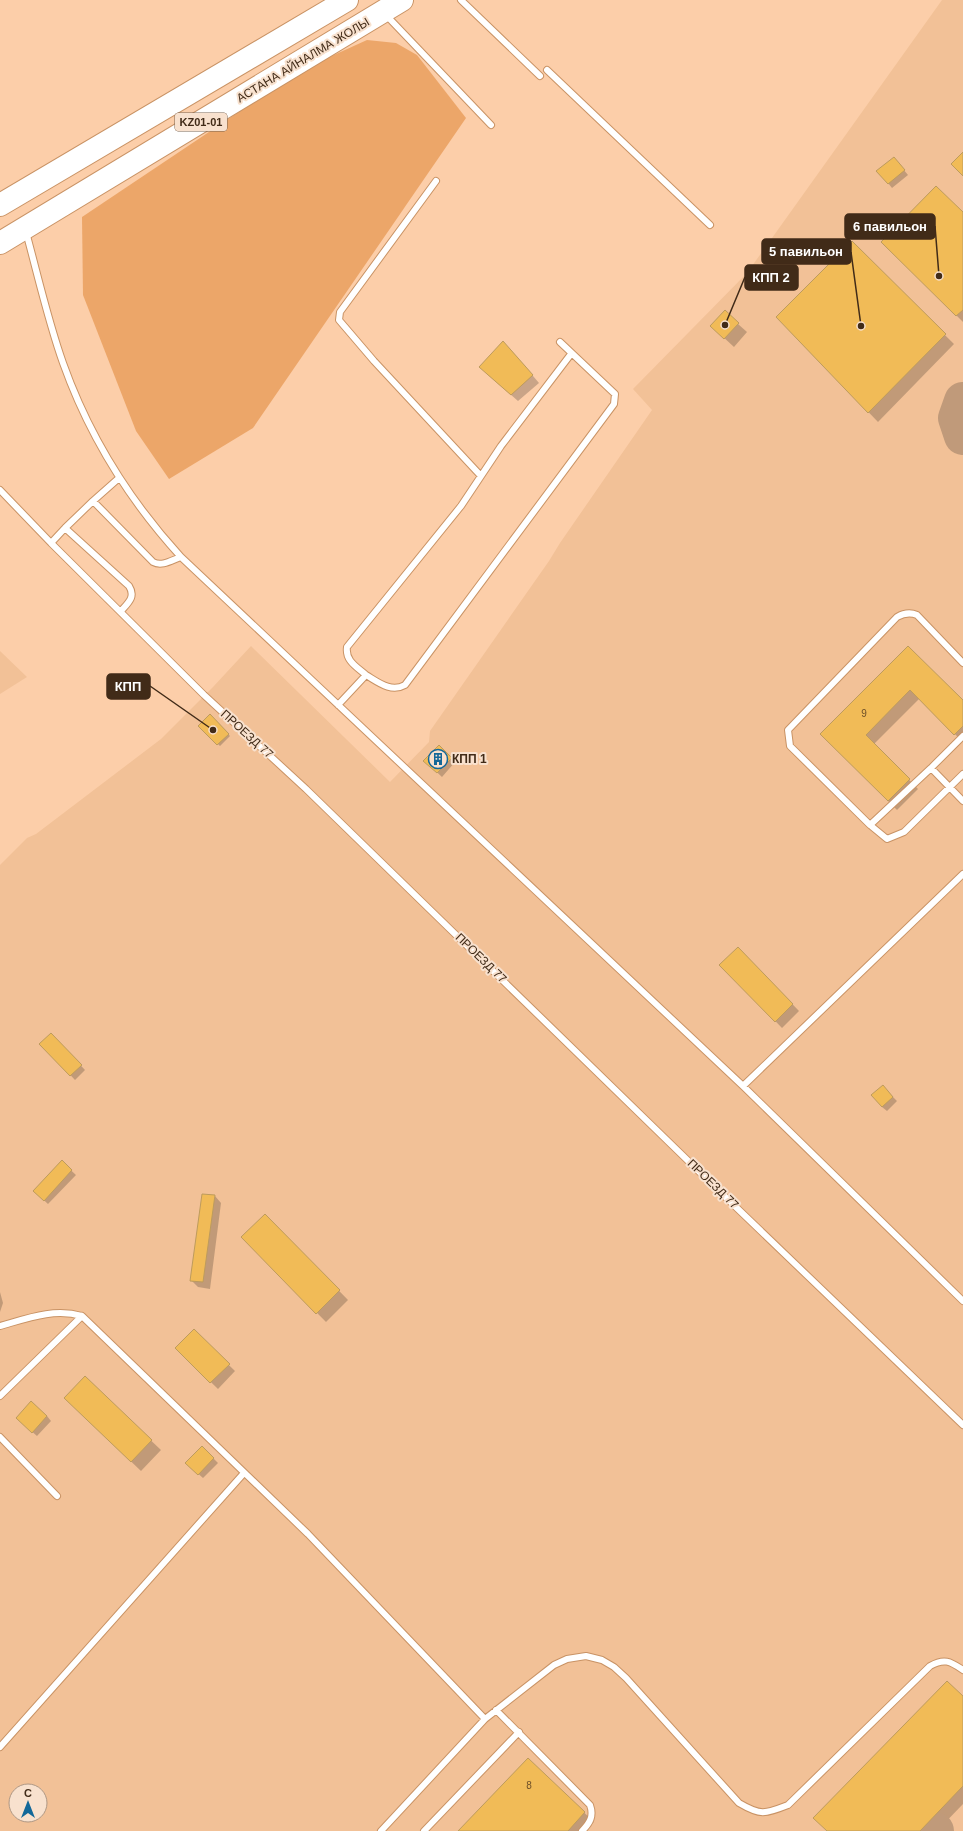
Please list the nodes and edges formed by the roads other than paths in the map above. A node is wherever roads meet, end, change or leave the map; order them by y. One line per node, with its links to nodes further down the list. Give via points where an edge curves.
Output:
1 (347, 0): 9 (highway, KZ01-01)
2 (402, 0): 4 (highway, АСТАНА АЙНАЛМА ЖОЛЫ / KZ01-01)
3 (461, 0): 6 (lane)
4 (382, 12): 7 (lane); 11 (highway, АСТАНА АЙНАЛМА ЖОЛЫ / KZ01-01)
5 (547, 70): 10 (lane)
6 (540, 76)
7 (491, 125)
8 (436, 182): 15 (lane, via 340,312 339,320)
9 (0, 205)
10 (710, 225)
11 (25, 229): 12 (highway, АСТАНА АЙНАЛМА ЖОЛЫ / KZ01-01); 16 (lane, via 63,364 82,410)
12 (0, 243)
13 (560, 342): 14 (lane)
14 (571, 354): 15 (lane); 24 (lane, via 615,394 616,399 611,409 405,684 400,688 386,687)
15 (481, 476): 24 (lane, via 461,506 347,647 349,660)
16 (119, 478): 18 (lane); 21 (lane, via 161,535)
17 (0, 490): 20 (lane, ПРОЕЗД 77)
18 (93, 501): 19 (lane); 21 (lane, via 153,562 162,564)
19 (65, 528): 20 (lane); 22 (lane, via 132,590 131,600)
20 (51, 543): 22 (lane, ПРОЕЗД 77)
21 (181, 557): 25 (lane)
22 (121, 611): 38 (lane, ПРОЕЗД 77, via 204,695 306,788)
23 (963, 663): 31 (lane, via 917,616 912,613 904,614 897,617 788,730 790,746)
24 (366, 675): 25 (lane)
25 (338, 705): 33 (lane)
26 (963, 736): 27 (lane)
27 (932, 768): 29 (lane); 31 (lane)
28 (963, 774): 29 (lane)
29 (950, 787): 30 (lane); 31 (lane, via 904,832 895,837 887,839)
30 (963, 801)
31 (870, 825)
32 (963, 874): 33 (lane)
33 (743, 1086): 34 (lane)
34 (962, 1299)
35 (82, 1316): 36 (lane, via 70,1312 48,1312); 37 (lane); 40 (lane)
36 (0, 1326)
37 (0, 1396)
38 (963, 1425)
39 (0, 1437): 41 (lane)
40 (244, 1473): 44 (lane, via 308,1534); 46 (lane)
41 (57, 1496)
42 (963, 1670): 43 (lane, via 951,1662 939,1661 930,1666 788,1805 769,1812 754,1812 739,1803 626,1678 602,1660 586,1656 567,1659)
43 (496, 1710): 44 (lane); 45 (lane)
44 (485, 1720): 47 (lane)
45 (518, 1732): 48 (lane); 49 (lane, via 590,1805 592,1812 589,1825)
46 (0, 1747)
47 (381, 1831)
48 (424, 1831)
49 (582, 1831)

